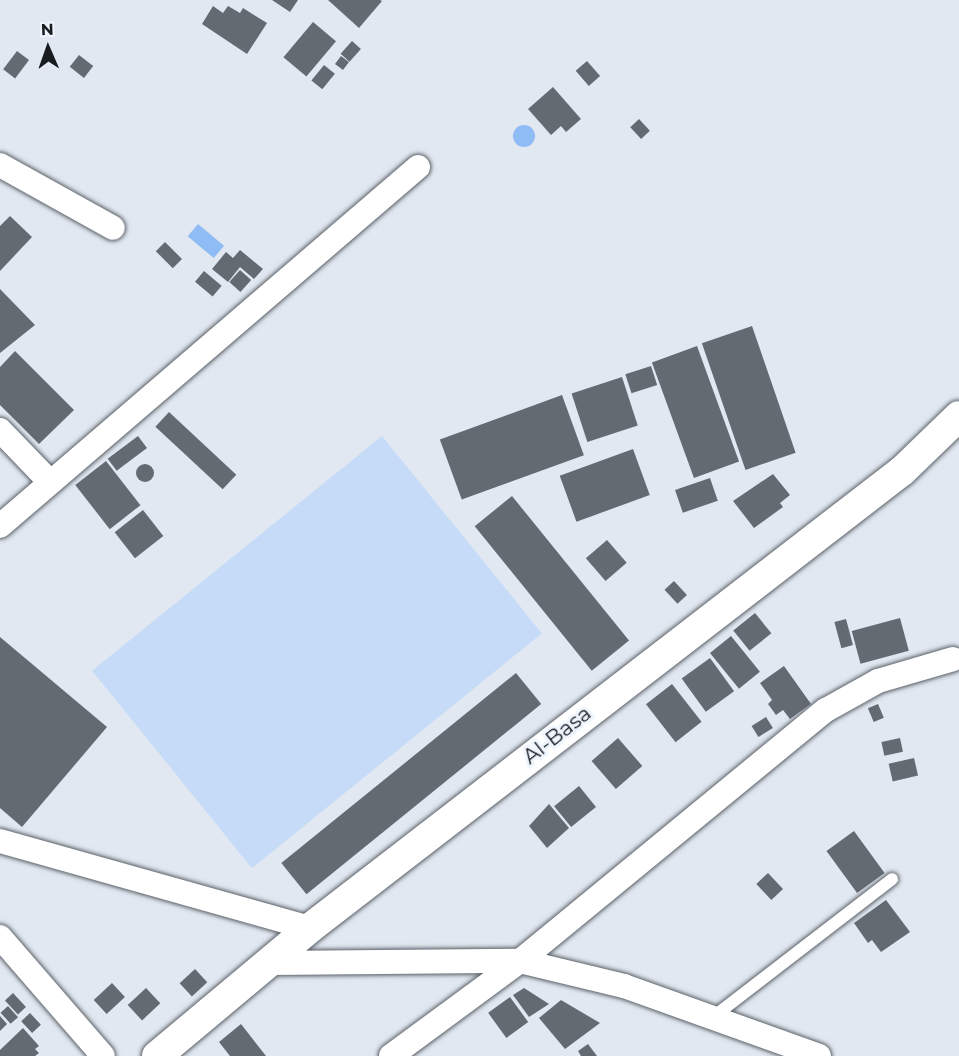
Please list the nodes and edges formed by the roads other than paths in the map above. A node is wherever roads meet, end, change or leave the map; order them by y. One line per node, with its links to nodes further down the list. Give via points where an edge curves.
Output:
1 (0, 165): 3 (street)
2 (418, 166): 6 (street)
3 (113, 228)
4 (959, 416): 11 (street, Al-Basa, via 902,471)
5 (0, 430): 6 (street)
6 (50, 482): 7 (street)
7 (0, 526)
8 (953, 659): 13 (street, via 878,681 826,710)
9 (0, 841): 11 (street)
10 (892, 879): 15 (lane)
11 (310, 928): 14 (street, Al-Basa)
12 (0, 937): 16 (street)
13 (520, 961): 14 (street); 15 (street, via 624,986); 18 (street)
14 (270, 963): 17 (street, Al-Basa)
15 (713, 1017): 19 (street)
16 (103, 1056)
17 (157, 1056)
18 (391, 1056)
19 (819, 1056)

